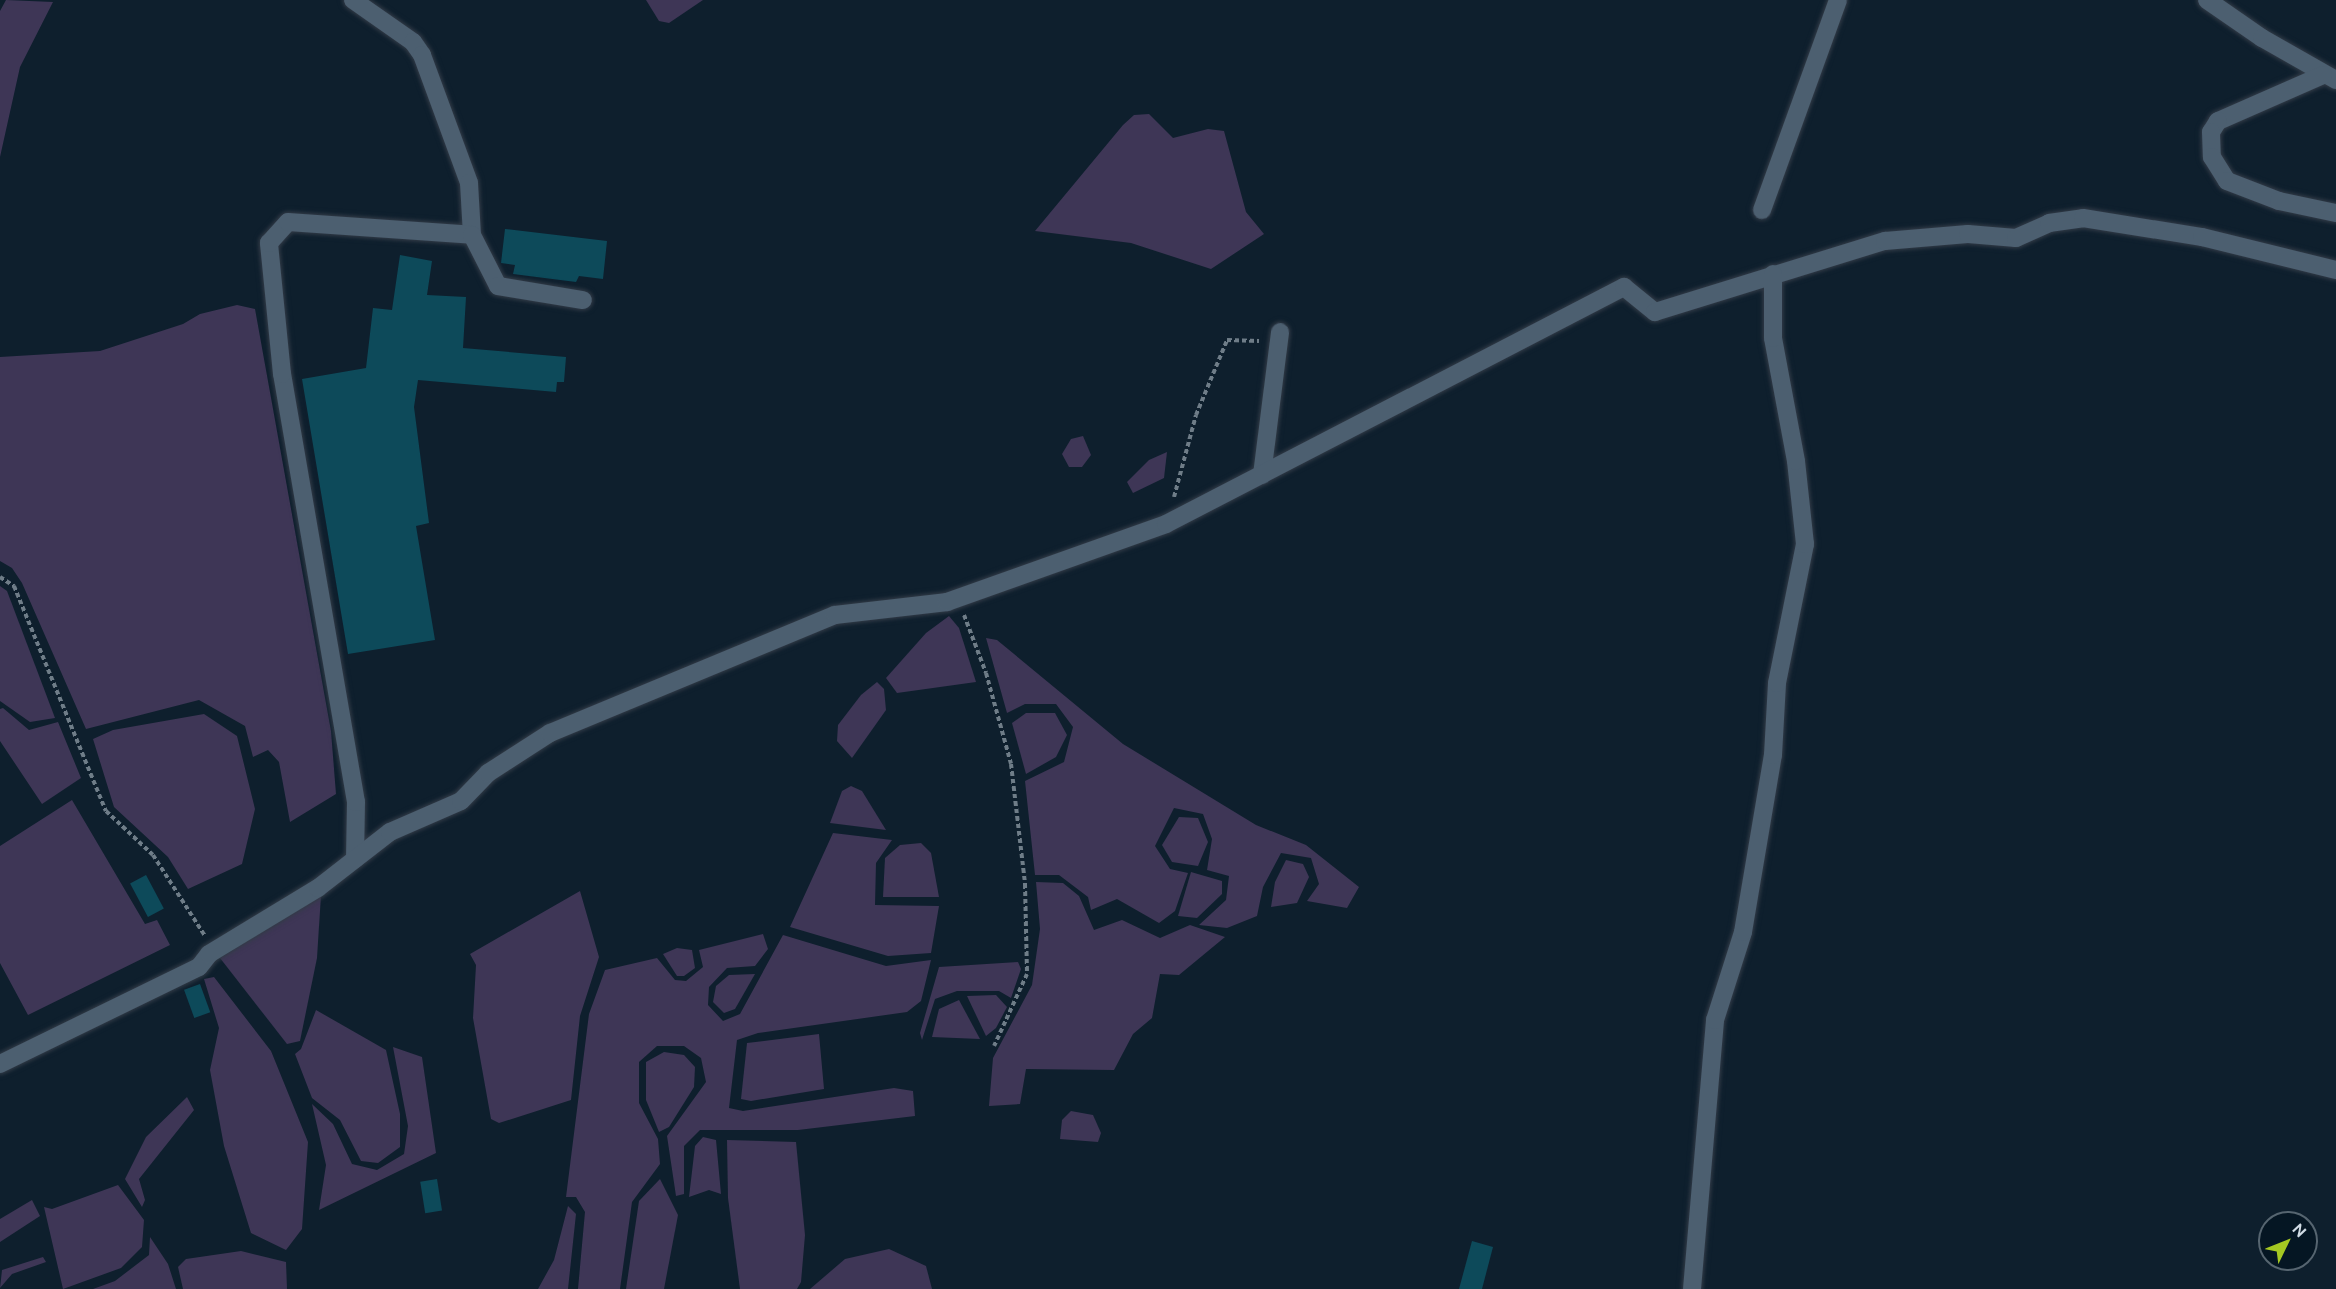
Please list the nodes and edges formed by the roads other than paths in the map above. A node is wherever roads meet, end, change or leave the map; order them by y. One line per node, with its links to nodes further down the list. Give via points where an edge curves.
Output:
1 (353, 0): 7 (street, via 413,42 422,55 469,183)
2 (1838, 0): 5 (street)
3 (2206, 0): 4 (street)
4 (2329, 77): 6 (street, via 2218,121 2211,132 2212,157 2227,181 2278,201)
5 (1762, 210)
6 (2336, 213)
7 (472, 235): 10 (street, via 498,286); 13 (street, via 288,222 269,243 282,374 356,802)
8 (2336, 270): 9 (street, via 2202,237 2084,218 2049,223 2016,238 1968,234 1885,241)
9 (1773, 274): 12 (street, via 1654,312 1624,287); 15 (street, via 1773,338 1796,461 1805,544 1776,683 1773,754 1743,932 1715,1020)
10 (583, 300)
11 (1280, 337): 12 (street)
12 (1262, 475): 13 (street, via 1167,524 958,598 835,615 550,734 488,772 461,801 390,832)
13 (355, 859): 14 (street, via 318,888 209,954 200,967)
14 (0, 1064)
15 (1692, 1289)

